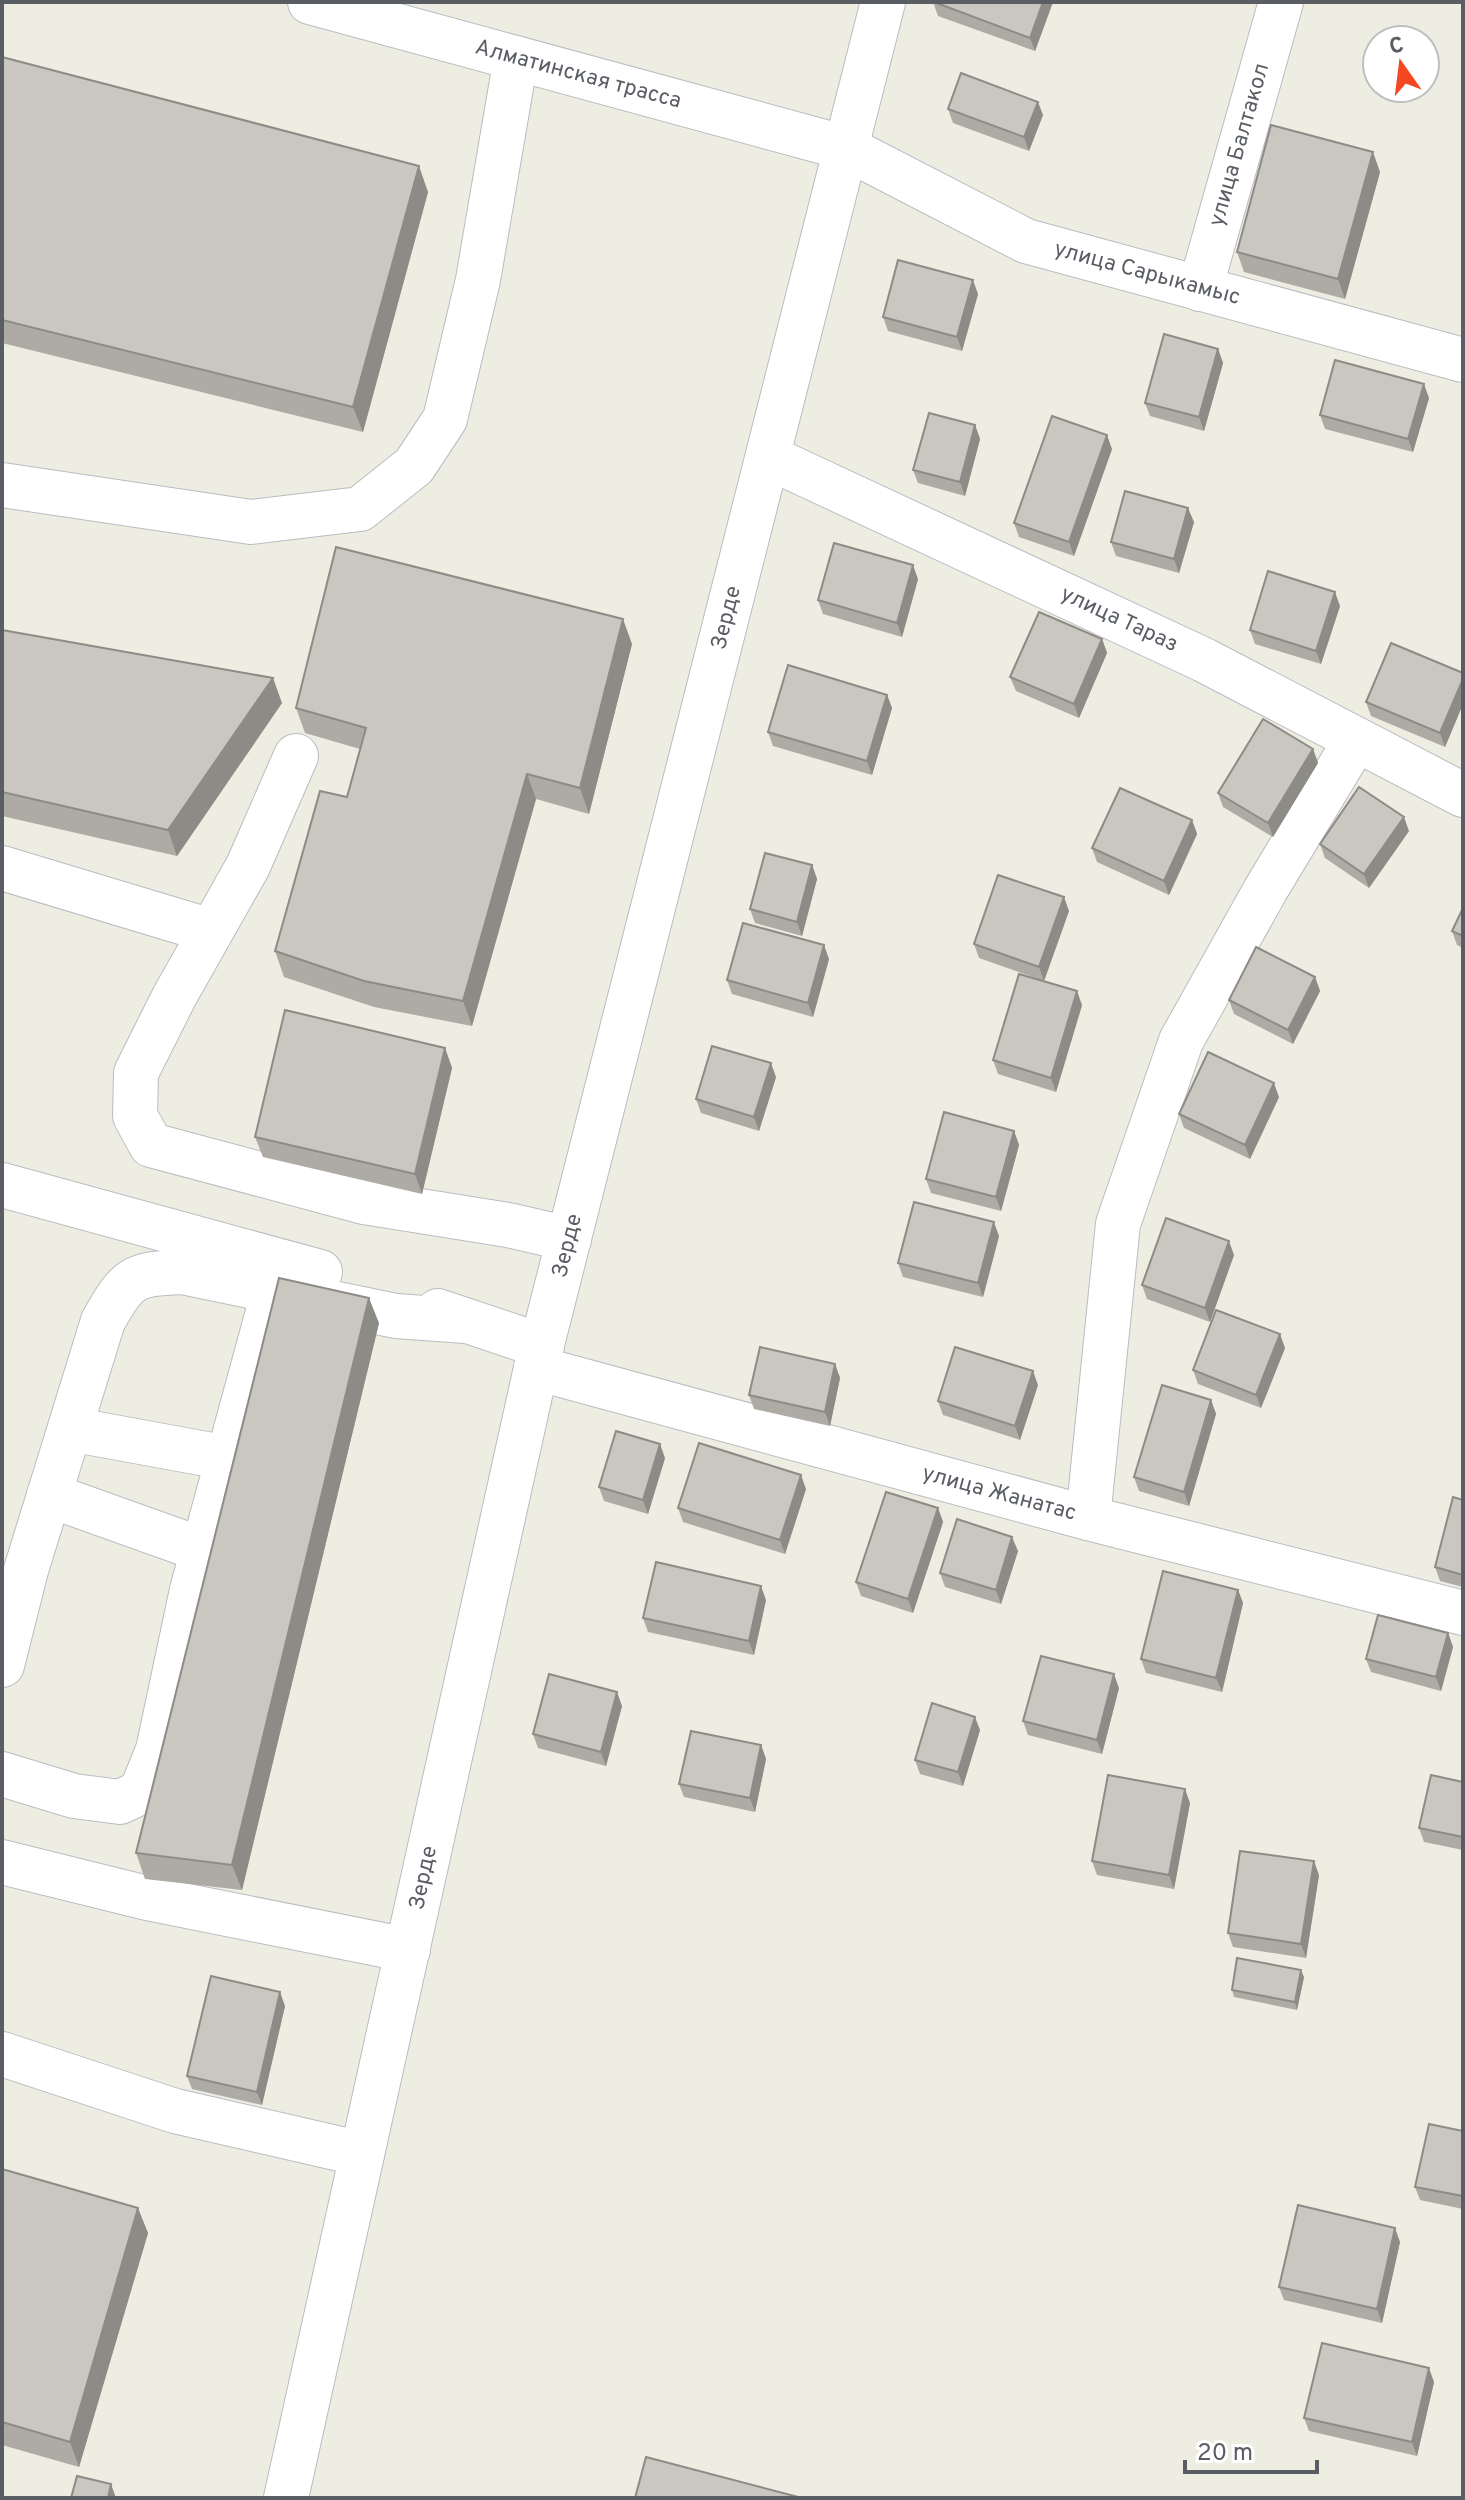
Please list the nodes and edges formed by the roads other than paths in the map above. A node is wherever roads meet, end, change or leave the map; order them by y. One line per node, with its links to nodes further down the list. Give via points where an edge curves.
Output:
1 (310, 2): 4 (street, Алматинская трасса)
2 (883, 2): 5 (street, Зерде)
3 (1281, 2): 6 (street, улица Балтакол)
4 (516, 58): 5 (street, Алматинская трасса); 9 (street, via 478,280 445,419 414,466 360,509 251,522)
5 (846, 148): 6 (street, улица Сарыкамыс, via 1026,241); 8 (street, Зерде)
6 (1200, 289): 7 (street, улица Сарыкамыс)
7 (1463, 360)
8 (768, 457): 10 (street, улица Тараз, via 1204,660); 16 (street, Зерде)
9 (2, 485)
10 (1356, 740): 12 (street, улица Тараз); 23 (street, via 1181,1041 1171,1070 1118,1224)
11 (296, 756): 14 (street, via 248,866)
12 (1463, 795)
13 (2, 868): 14 (street)
14 (211, 931): 16 (street, via 136,1073 135,1116 151,1145 364,1202)
15 (2, 1185): 18 (street, via 311,1269)
16 (569, 1239): 19 (street, Зерде)
17 (274, 1290): 18 (street, via 396,1316); 20 (street, via 182,1272 147,1273 122,1288 103,1321); 21 (street)
18 (466, 1321): 19 (street, улица Жанатас)
19 (539, 1357): 23 (street, улица Жанатас); 29 (street, Зерде)
20 (70, 1429): 21 (street); 22 (street)
21 (228, 1458): 24 (street)
22 (49, 1495): 24 (street); 26 (street)
23 (1088, 1518): 25 (street, улица Жанатас)
24 (203, 1550): 27 (street, via 158,1750 141,1792 120,1802 74,1796)
25 (1463, 1613)
26 (2, 1665)
27 (2, 1774)
28 (2, 1862): 29 (street, via 147,1898)
29 (408, 1950): 31 (street, Зерде)
30 (2, 2054): 31 (street, via 175,2111)
31 (362, 2154): 32 (street, Зерде)
32 (286, 2498)

